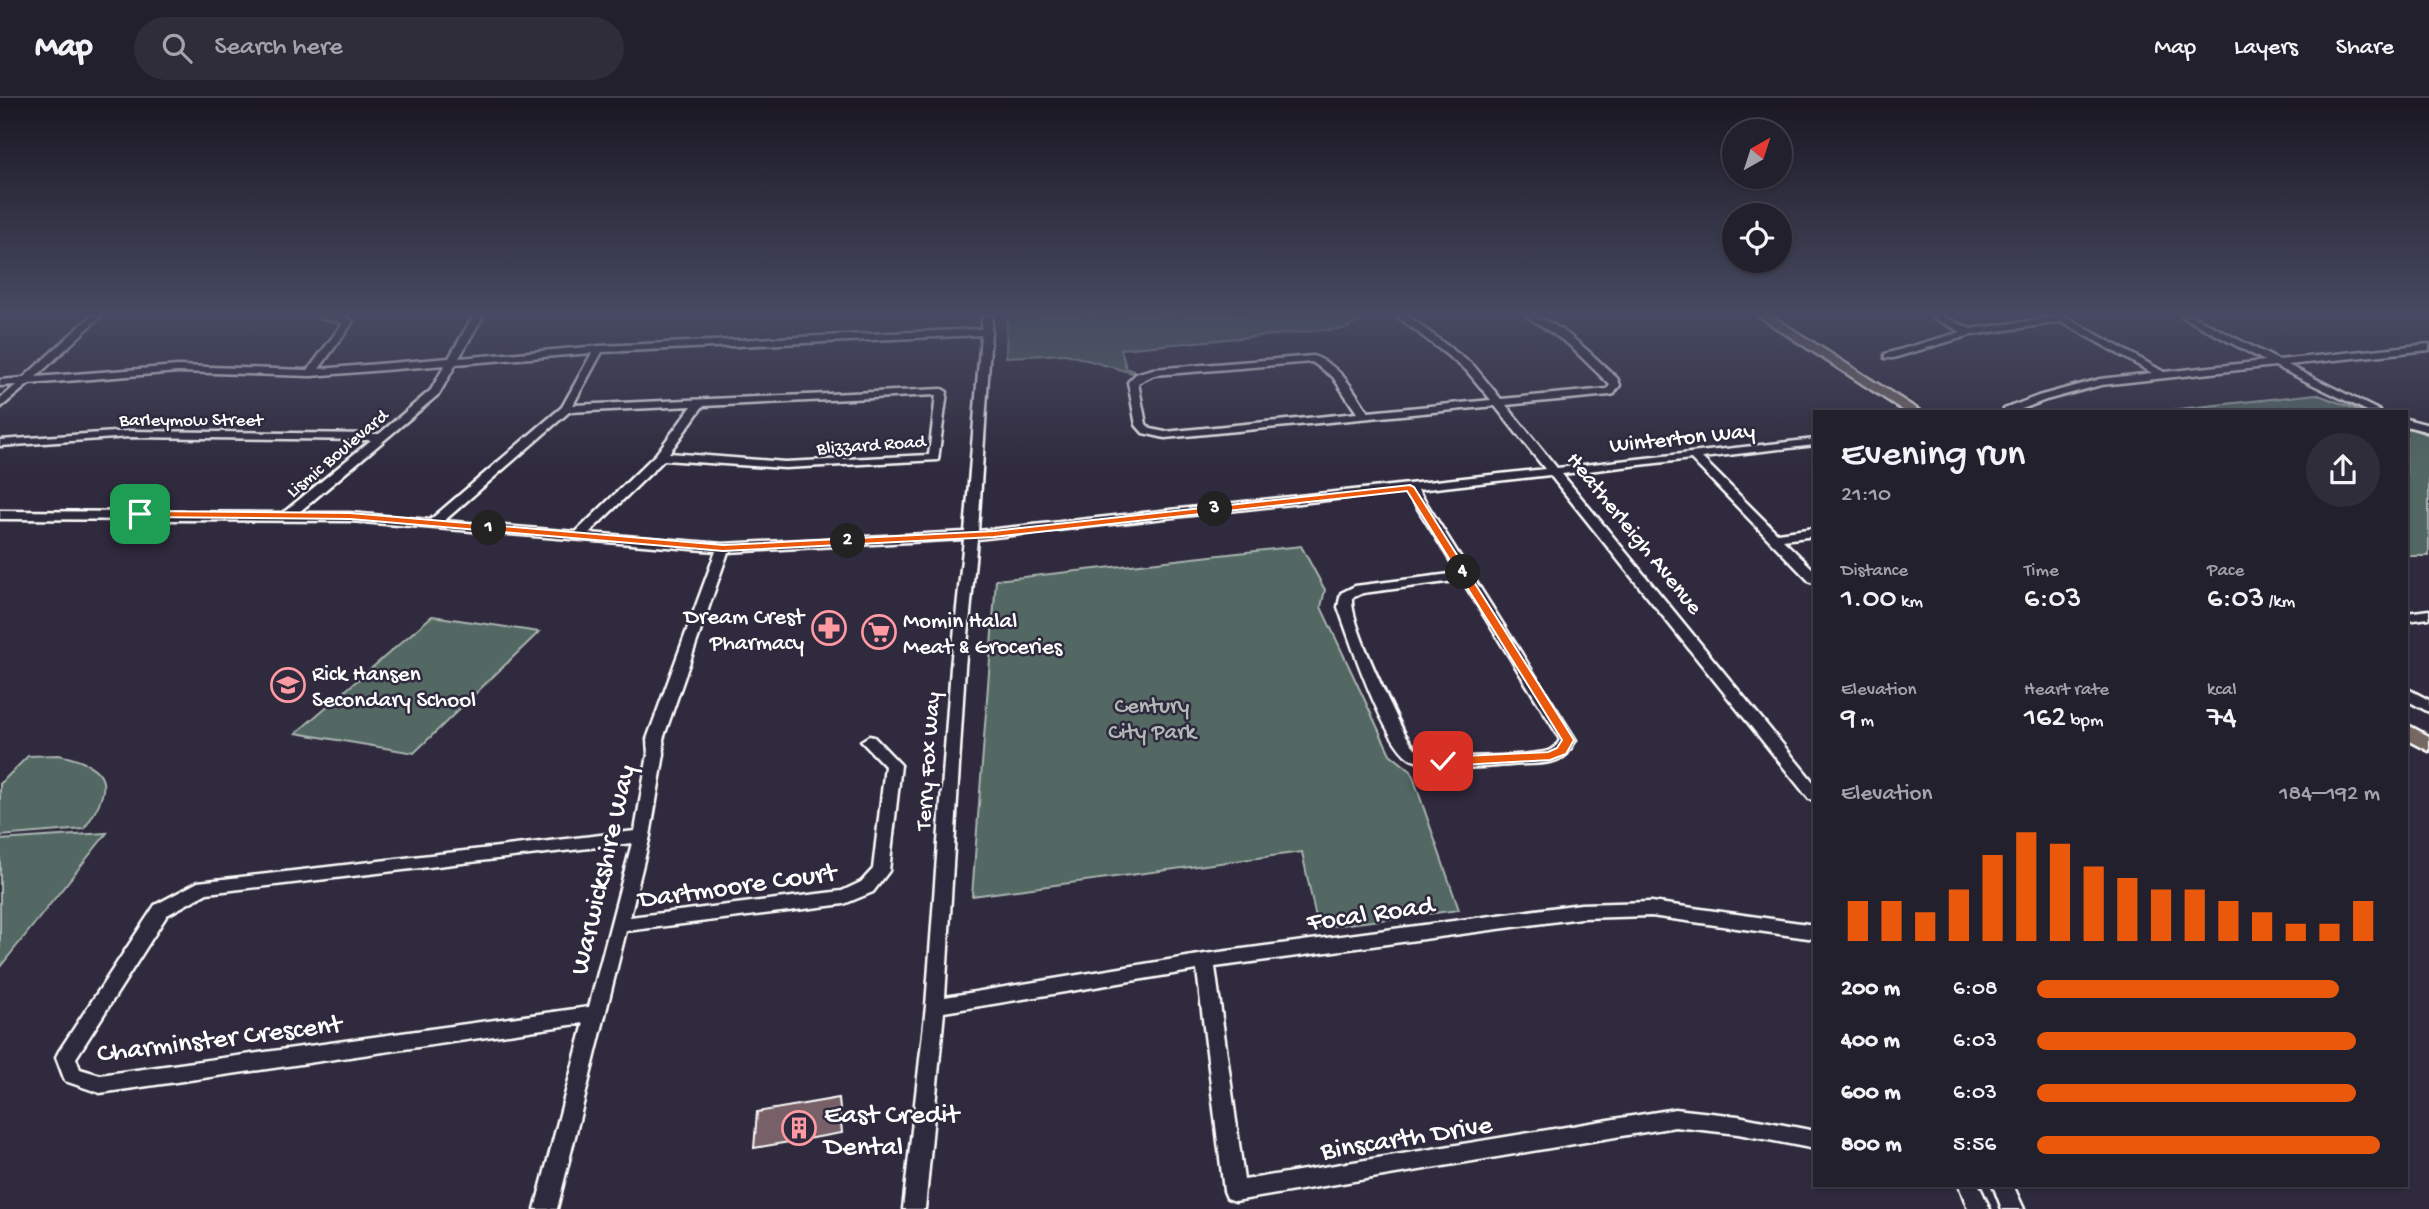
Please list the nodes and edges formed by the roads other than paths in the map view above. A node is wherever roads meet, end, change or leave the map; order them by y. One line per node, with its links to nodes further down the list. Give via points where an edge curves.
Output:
1 (39, 368): 17 (street)
2 (315, 368): 15 (street)
3 (377, 368): 15 (street)
4 (448, 368): 29 (street, Lismic Boulevard, via 435,392)
5 (589, 368): 22 (street)
6 (983, 368): 41 (street, Terry Fox Way)
7 (1204, 368): 26 (street, via 1153,372 1133,382 1141,425 1147,431 1165,435)
8 (1331, 368): 26 (street)
9 (1469, 368): 19 (street, Heatherleigh Avenue)
10 (1598, 368): 19 (street, via 1615,385 1610,392)
11 (1845, 368): 23 (main road)
12 (2150, 368): 16 (street)
13 (2229, 368): 16 (street)
14 (2285, 368): 25 (street)
15 (311, 373): 17 (street, via 178,369)
16 (2162, 375): 24 (street, via 2083,386)
17 (26, 380): 18 (street); 21 (street)
18 (0, 383)
19 (1497, 401): 26 (street); 34 (street, Heatherleigh Avenue)
20 (700, 403): 22 (street, Blizzard Road); 32 (street); 32 (street, Blizzard Road, via 942,393 934,458 785,465)
21 (0, 405)
22 (566, 409): 38 (street)
23 (1911, 410)
24 (2011, 410)
25 (2373, 410)
26 (1364, 415)
27 (2408, 423): 28 (street)
28 (2429, 429)
29 (382, 437): 31 (street, Barleymow Street, via 129,435); 37 (street, Lismic Boulevard)
30 (1813, 442): 33 (street, Winterton Way)
31 (0, 443)
32 (662, 456): 40 (street)
33 (1695, 457): 34 (street, Winterton Way); 42 (street)
34 (1554, 471): 35 (street, Winterton Way); 53 (street, Heatherleigh Avenue)
35 (1410, 487): 41 (street, Winterton Way); 44 (street)
36 (0, 515): 37 (street, Winterton Way)
37 (288, 515): 38 (street, Winterton Way)
38 (433, 524): 40 (street, Winterton Way)
39 (1813, 532): 42 (street)
40 (579, 536): 43 (street, Winterton Way)
41 (970, 536): 43 (street, Winterton Way); 58 (street, Terry Fox Way)
42 (1773, 537): 45 (street)
43 (723, 548): 54 (street, Warwickshire Way, via 655,739)
44 (1465, 576): 44 (street, via 1360,589 1346,596 1345,607 1374,683 1405,746 1416,757 1443,761 1550,756 1561,751 1568,740 1564,732)
45 (1813, 577)
46 (2429, 614): 47 (street)
47 (2408, 617)
48 (2408, 694): 49 (street)
49 (2429, 708)
50 (2408, 731): 52 (main road)
51 (869, 741): 55 (street, Dartmoore Court, via 893,765 881,872 867,887 845,897)
52 (2429, 745)
53 (1813, 793)
54 (642, 836): 55 (street, Warwickshire Way); 59 (street, Charminster Crescent, via 204,887 161,910 66,1057 72,1075 100,1084)
55 (620, 925): 59 (street, Warwickshire Way)
56 (1813, 932): 57 (street, Focal Road, via 1651,909 1617,909)
57 (1205, 961): 58 (street, Focal Road); 60 (street, Binscarth Drive, via 1235,1191 1675,1118)
58 (934, 1006): 64 (street, Terry Fox Way)
59 (594, 1014): 63 (street, Warwickshire Way)
60 (1813, 1140)
61 (1970, 1187): 65 (street)
62 (2004, 1187): 66 (street)
63 (546, 1209)
64 (914, 1209)
65 (1979, 1209)
66 (2013, 1209)

